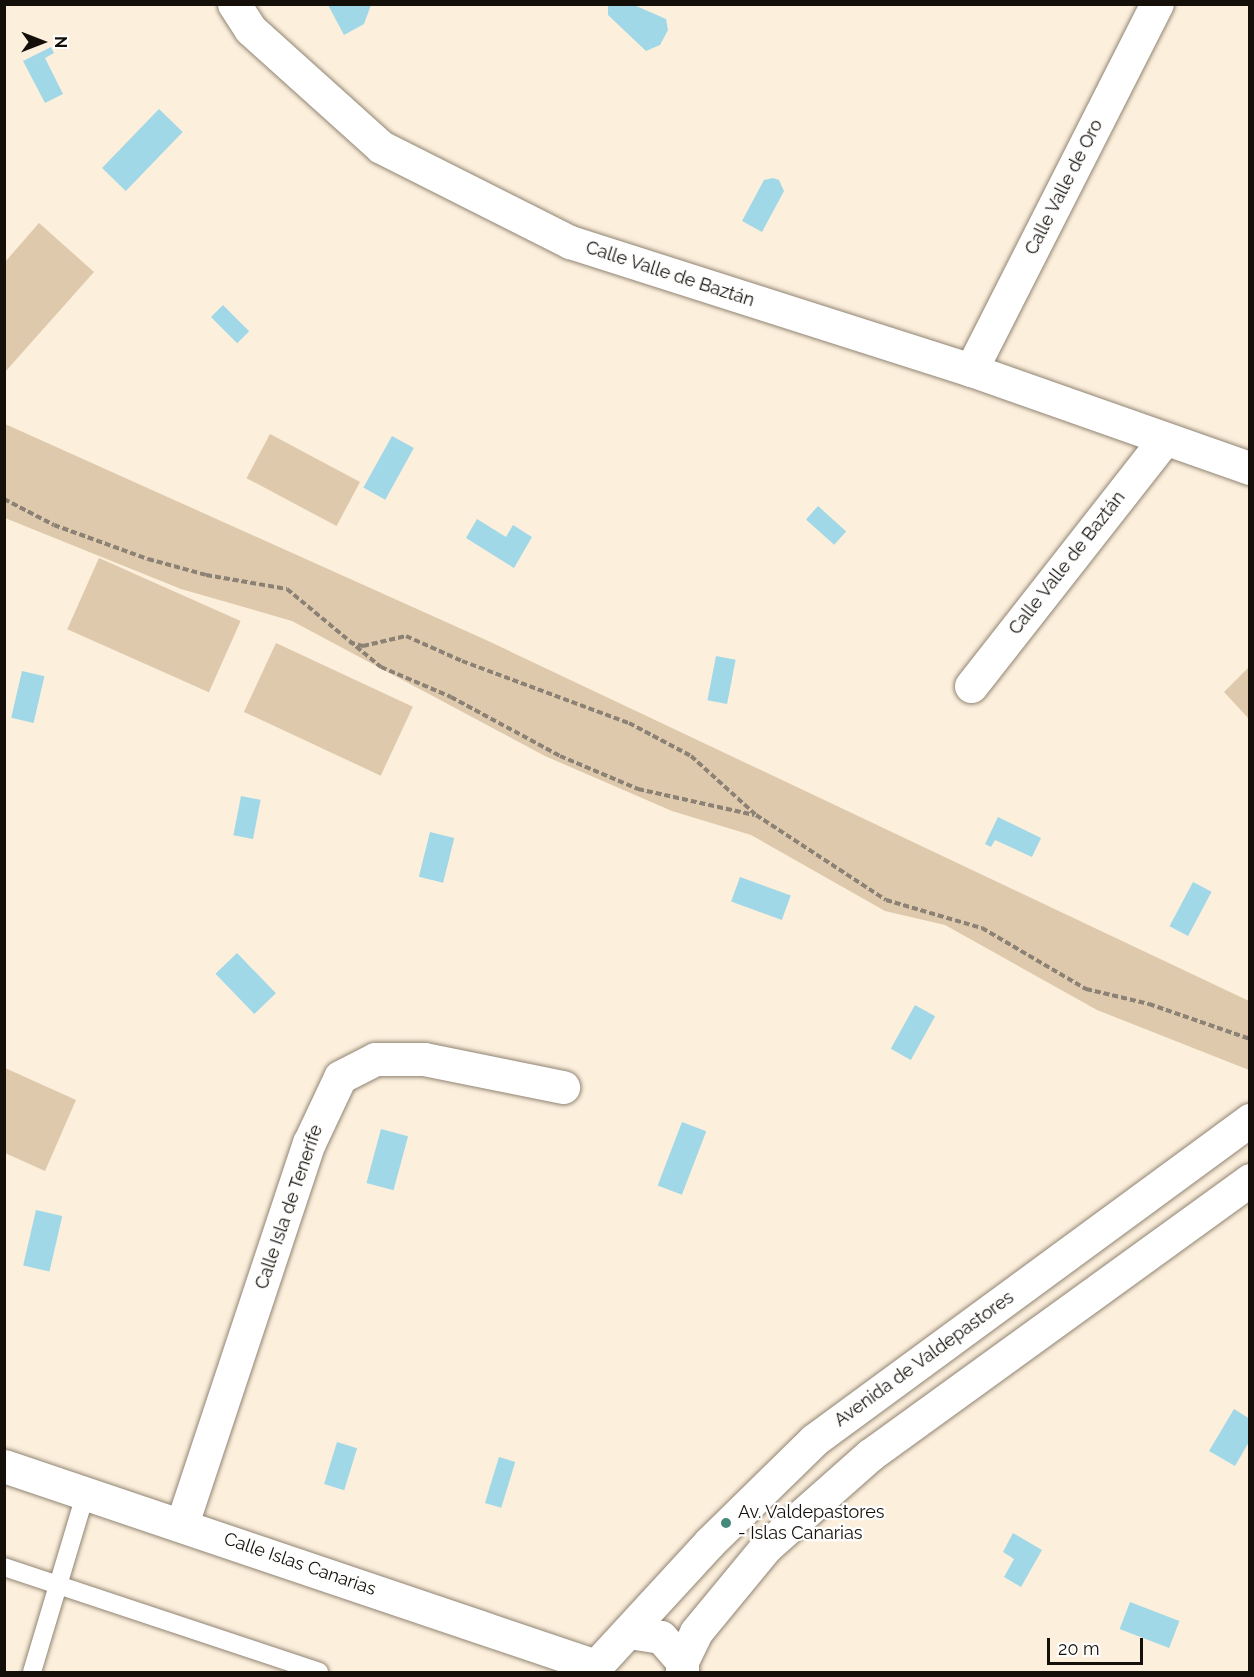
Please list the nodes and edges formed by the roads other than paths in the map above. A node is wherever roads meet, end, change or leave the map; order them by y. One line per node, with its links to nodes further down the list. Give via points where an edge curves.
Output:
1 (234, 4): 3 (street, Calle Valle de Baztán, via 250,28 381,147 570,242)
2 (1157, 4): 3 (street, Calle Valle de Oro)
3 (971, 370): 4 (street, Calle Valle de Baztán)
4 (1163, 441): 5 (street, Calle Valle de Baztán); 6 (street, Calle Valle de Baztán)
5 (1250, 468)
6 (971, 686)
7 (563, 1087): 12 (street, Calle Isla de Tenerife, via 424,1059 375,1059 340,1077 309,1143)
8 (1250, 1120): 15 (street, Avenida de Valdepastores, via 814,1440 708,1542)
9 (1250, 1180): 16 (street, via 870,1455 766,1547 696,1632)
10 (4, 1466): 11 (street, Calle Islas Canarias)
11 (86, 1492): 12 (street, Calle Islas Canarias); 14 (lane)
12 (182, 1524): 17 (street, Calle Islas Canarias)
13 (4, 1567): 14 (lane)
14 (59, 1585): 18 (lane); 19 (lane)
15 (629, 1632): 16 (street, via 661,1636); 17 (street, Avenida de Valdepastores)
16 (682, 1667)
17 (596, 1669)
18 (32, 1672)
19 (319, 1672)

